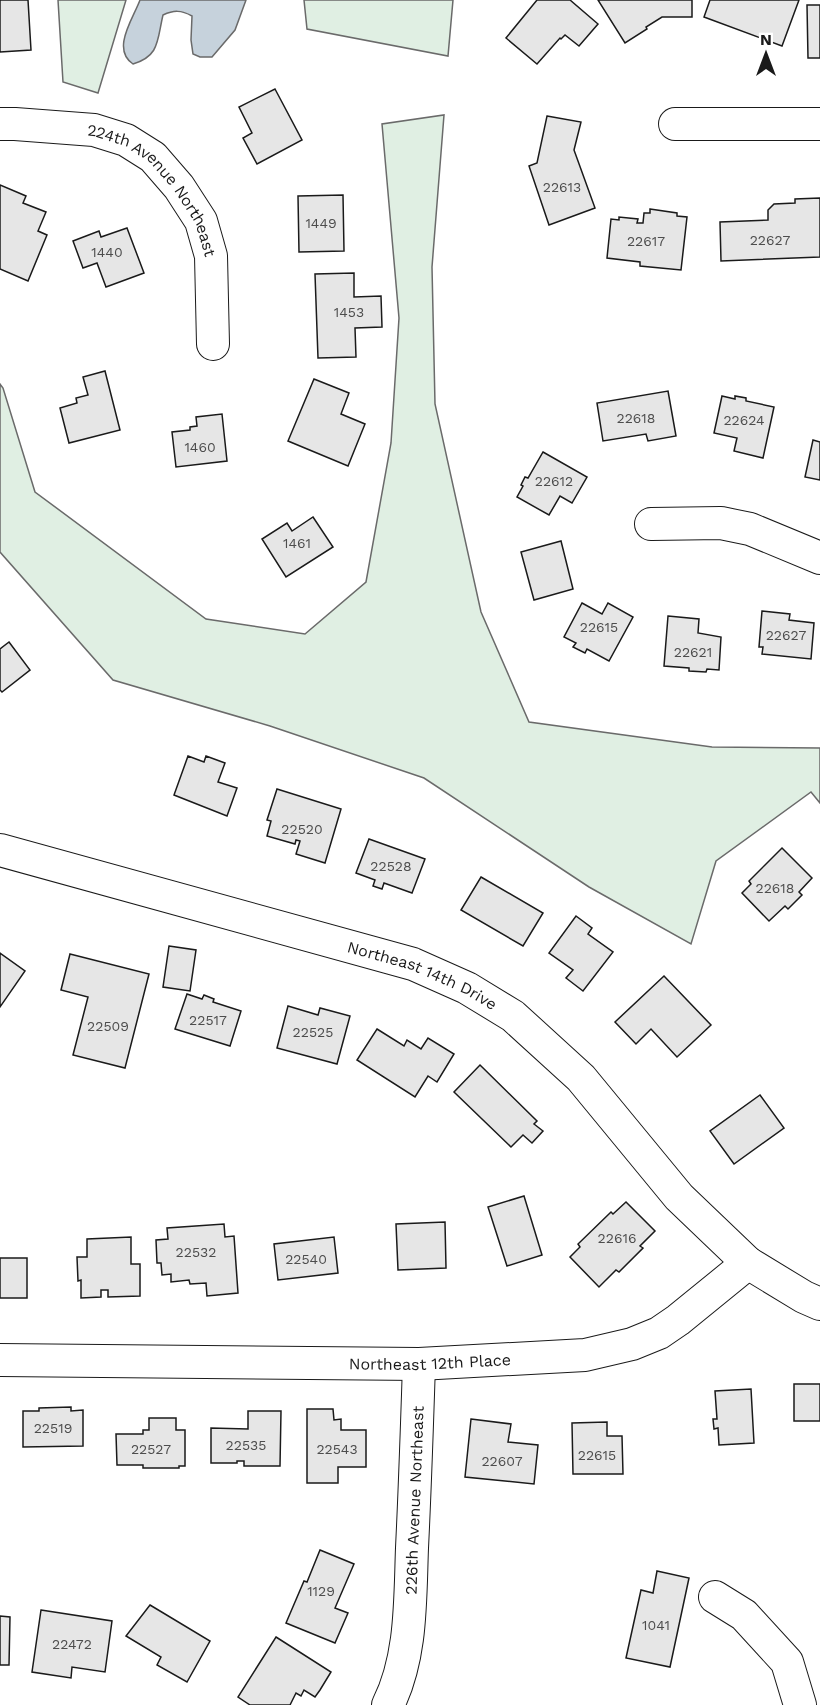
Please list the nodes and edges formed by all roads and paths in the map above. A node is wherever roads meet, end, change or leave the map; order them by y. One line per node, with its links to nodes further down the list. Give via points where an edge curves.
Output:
1 (0, 124): 4 (street, 224th Avenue Northeast, via 94,130 126,140 153,157 201,221 211,256)
2 (675, 124): 3 (street)
3 (820, 124)
4 (213, 344)
5 (651, 524): 6 (street, via 721,522 750,529)
6 (820, 558)
7 (0, 850): 8 (street, Northeast 14th Drive, via 413,964 467,988 513,1016 581,1078 679,1197)
8 (748, 1263): 9 (street); 11 (street, Northeast 12th Place, via 660,1333 632,1344 585,1355)
9 (820, 1304)
10 (0, 1360): 11 (street, Northeast 12th Place)
11 (419, 1364): 13 (street, 226th Avenue Northeast, via 408,1634 398,1686)
12 (716, 1597): 14 (street, via 744,1615 787,1662)
13 (388, 1705)
14 (800, 1705)

